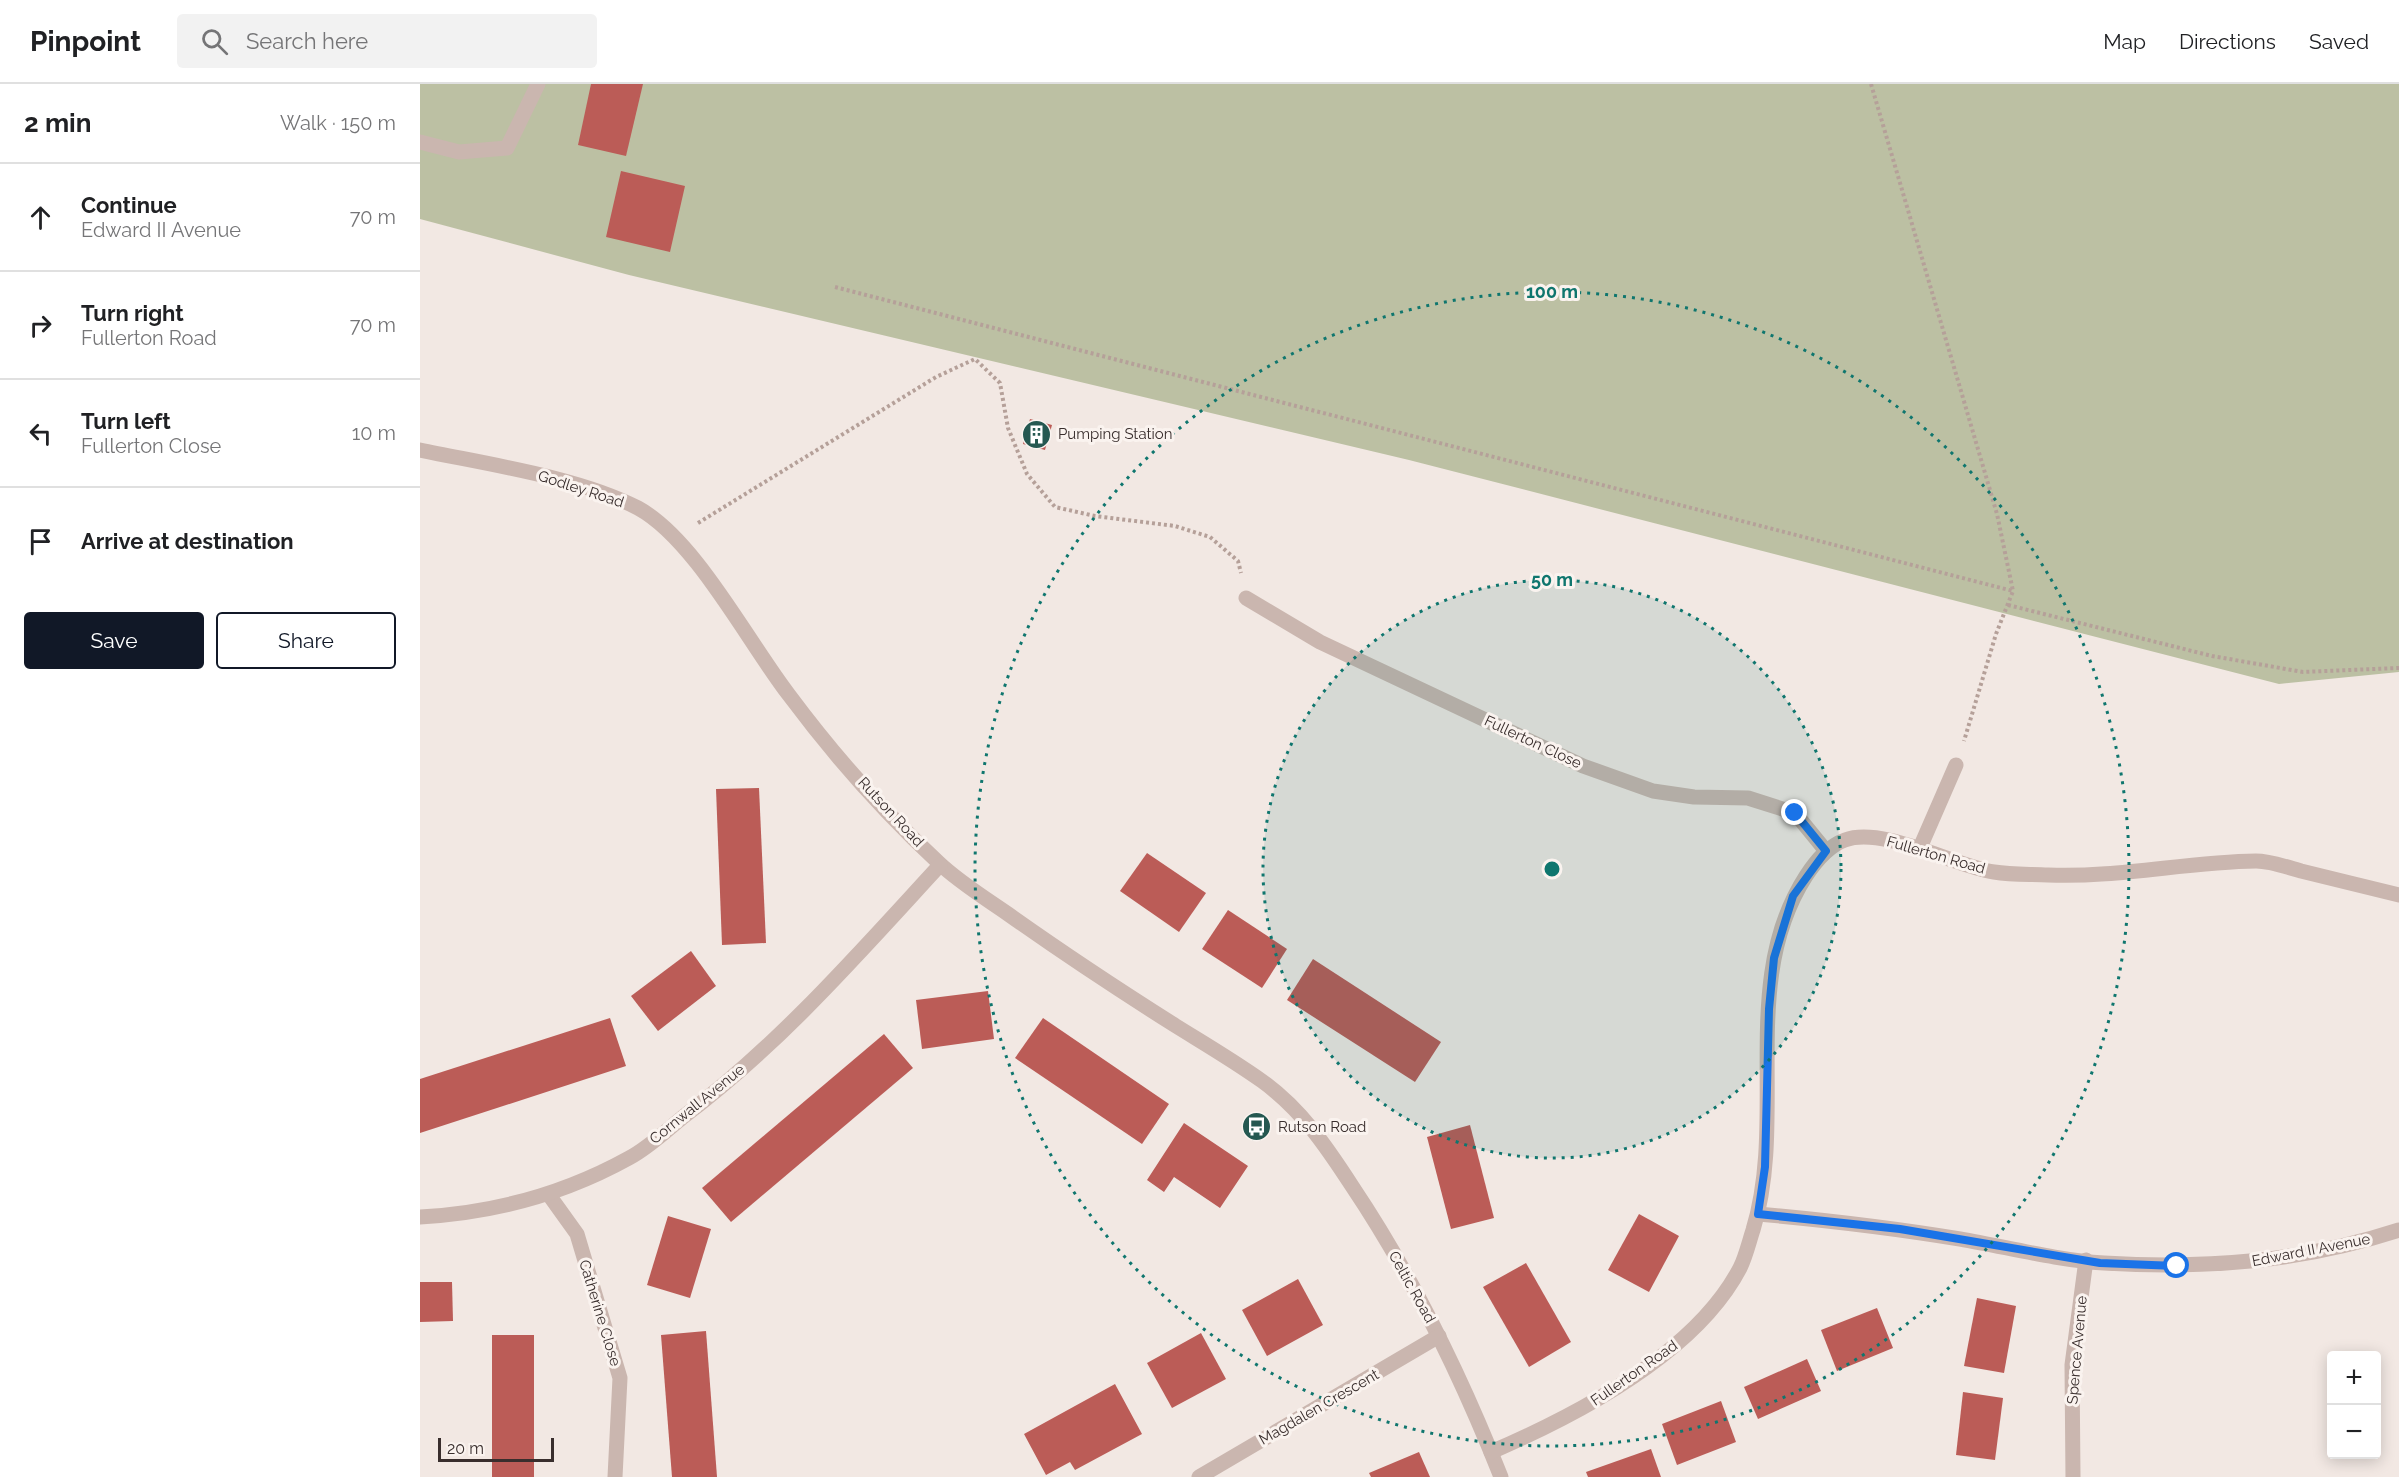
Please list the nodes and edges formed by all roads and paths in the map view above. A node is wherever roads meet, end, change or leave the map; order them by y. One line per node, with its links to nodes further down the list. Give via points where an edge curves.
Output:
1 (538, 84): 3 (street, via 507,148 459,152)
2 (1872, 84): 7 (path, via 1997,514)
3 (420, 142)
4 (835, 287): 7 (path)
5 (420, 450): 6 (street, Godley Road, via 533,474 599,493 640,509)
6 (674, 537): 8 (path, via 936,377 975,359 1000,383 1008,428 1027,474 1055,507 1175,526 1210,537 1238,561); 10 (street, Godley Road, via 703,571)
7 (2013, 591): 9 (path)
8 (1245, 598): 14 (street, Fullerton Close, via 1320,642 1583,766 1653,791 1748,798 1795,813)
9 (2008, 605): 11 (path, via 2212,656 2303,672); 12 (path)
10 (731, 614): 15 (street, Rutson Road, via 789,695 862,783)
11 (2399, 668)
12 (1956, 765): 13 (street)
13 (1919, 850): 14 (street, Fullerton Road, via 1892,840 1865,837 1846,839); 16 (street, Fullerton Road, via 1994,872 2072,876 2259,861)
14 (1826, 851): 19 (street, Fullerton Road, via 1793,896 1774,958 1765,1167)
15 (940, 865): 17 (street, Rutson Road, via 1073,960 1263,1082); 18 (street, Cornwall Avenue, via 847,966 723,1088 630,1158)
16 (2399, 895)
17 (1298, 1111): 23 (street, Celtic Road, via 1379,1226)
18 (549, 1195): 20 (street, Cornwall Avenue, via 463,1215); 25 (street, Catherine Close, via 577,1234 620,1378)
19 (1758, 1214): 22 (street, Edward II Avenue, via 1900,1229); 24 (street, Fullerton Road, via 1742,1266 1721,1298 1678,1343 1592,1403)
20 (420, 1217)
21 (2399, 1230): 22 (street, Edward II Avenue, via 2353,1245 2262,1262 2177,1266)
22 (2086, 1260): 28 (street, Spence Avenue, via 2072,1365)
23 (1439, 1336): 24 (street, Celtic Road); 26 (street, Magdalen Crescent)
24 (1491, 1452): 27 (street, Celtic Road)
25 (615, 1477)
26 (1199, 1477)
27 (1500, 1477)
28 (2073, 1477)

